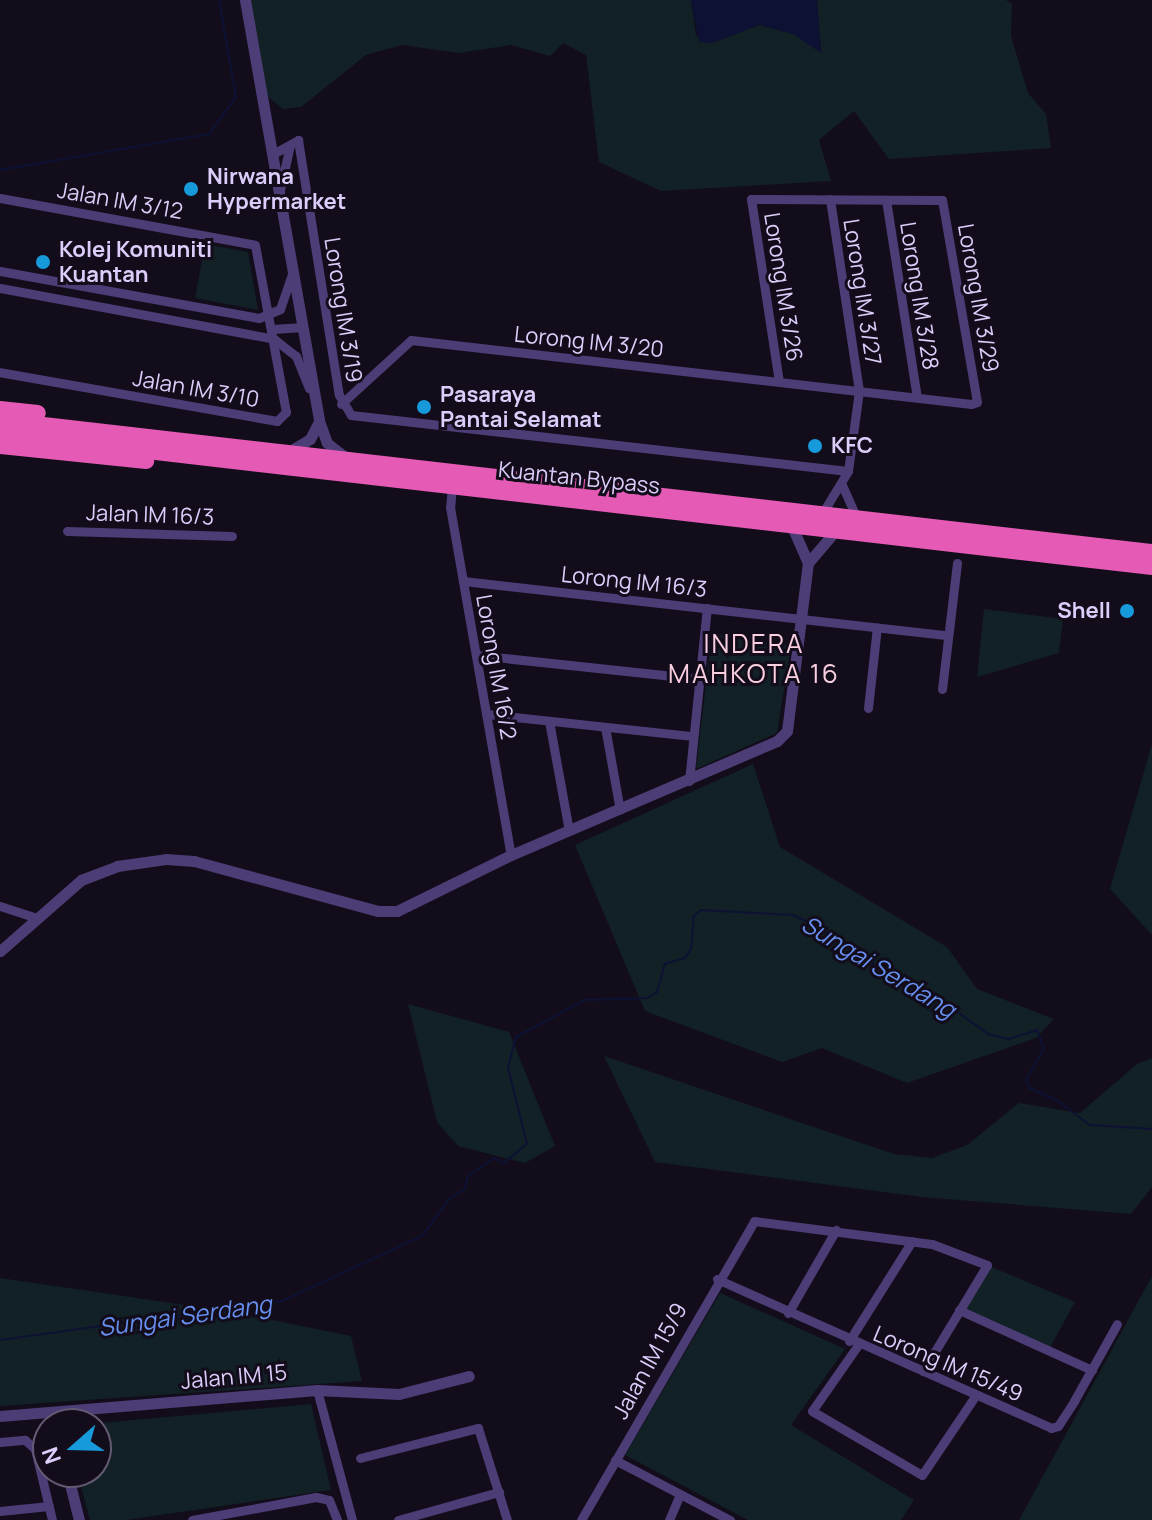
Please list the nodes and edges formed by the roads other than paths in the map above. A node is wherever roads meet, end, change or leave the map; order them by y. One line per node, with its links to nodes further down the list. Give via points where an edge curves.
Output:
1 (245, 0): 2 (street)
2 (267, 126): 3 (street); 4 (street)
3 (294, 142): 4 (street); 5 (street); 23 (street, Lorong IM 3/19)
4 (273, 154): 5 (street)
5 (280, 190): 9 (street)
6 (0, 198): 14 (street, Jalan IM 3/12, via 249,241 259,251)
7 (830, 199): 8 (street); 18 (street, Lorong IM 3/26, via 751,199); 19 (street, Lorong IM 3/27)
8 (886, 200): 20 (street, Lorong IM 3/28); 22 (street, Lorong IM 3/29, via 942,200)
9 (292, 256): 14 (street, via 287,295); 15 (street)
10 (0, 271): 11 (street)
11 (85, 287): 13 (street); 14 (street)
12 (0, 288): 13 (street)
13 (82, 303): 16 (street)
14 (270, 316): 16 (street, Jalan IM 3/10)
15 (303, 327): 16 (street); 21 (street)
16 (273, 334): 17 (street, Jalan IM 3/10, via 286,412 277,421); 21 (street, via 296,356)
17 (0, 372)
18 (779, 381): 19 (street, Lorong IM 3/20); 23 (street, Lorong IM 3/20, via 411,340)
19 (859, 391): 20 (street, Lorong IM 3/20); 34 (street, Lorong IM 3/27)
20 (917, 397): 22 (street, Lorong IM 3/20)
21 (315, 402): 26 (street)
22 (977, 402)
23 (341, 404): 34 (street, Lorong IM 3/19, via 351,415)
24 (0, 409): 28 (highway, via 141,426)
25 (0, 420): 29 (highway, Kuantan Bypass)
26 (319, 421): 31 (street, via 310,439); 33 (street, via 327,443)
27 (0, 434): 29 (highway, Kuantan Bypass)
28 (193, 441): 29 (highway, Kuantan Bypass); 31 (highway, Kuantan Bypass)
29 (151, 443): 32 (highway, Kuantan Bypass)
30 (0, 446): 32 (highway, via 165,463)
31 (286, 453): 33 (highway, Kuantan Bypass)
32 (211, 458): 36 (highway, Kuantan Bypass)
33 (350, 461): 37 (highway, Kuantan Bypass)
34 (848, 471): 35 (street, Lorong IM 3/27)
35 (842, 485): 37 (street, Lorong IM 3/27); 38 (street)
36 (452, 486): 39 (highway, Kuantan Bypass); 47 (street, Lorong IM 16/2, via 450,507)
37 (823, 512): 38 (highway, Kuantan Bypass)
38 (856, 516): 43 (highway, Kuantan Bypass)
39 (791, 524): 40 (highway, Kuantan Bypass); 44 (street)
40 (836, 530): 44 (street); 46 (highway, Kuantan Bypass)
41 (67, 531): 42 (street, Jalan IM 16/3)
42 (232, 536)
43 (1152, 552)
44 (808, 563): 49 (street)
45 (957, 563): 51 (street)
46 (1152, 567)
47 (463, 581): 48 (street, Lorong IM 16/3); 52 (street, Lorong IM 16/2)
48 (707, 608): 49 (street, Lorong IM 16/3); 53 (street)
49 (802, 618): 50 (street, Lorong IM 16/3); 60 (street, via 787,731 771,744)
50 (877, 627): 51 (street, Lorong IM 16/3); 55 (street)
51 (948, 635): 54 (street)
52 (476, 655): 53 (street); 56 (street, Lorong IM 16/2)
53 (699, 679): 59 (street)
54 (942, 689)
55 (868, 708)
56 (486, 714): 57 (street); 63 (street, Lorong IM 16/2)
57 (549, 721): 58 (street); 62 (street)
58 (605, 727): 59 (street); 61 (street)
59 (693, 736): 60 (street)
60 (689, 781): 61 (street)
61 (620, 810): 62 (street)
62 (569, 831): 63 (street)
63 (511, 855): 65 (street, via 388,912 194,861 166,859 117,866 81,880)
64 (0, 906): 65 (street)
65 (36, 918): 66 (street)
66 (0, 951)
67 (836, 1230): 68 (street); 69 (street, Jalan IM 15/9, via 754,1221); 71 (street)
68 (912, 1241): 70 (street, via 987,1265); 73 (street)
69 (717, 1279): 71 (street, Lorong IM 15/49); 84 (street, Jalan IM 15/9)
70 (959, 1310): 74 (street); 75 (street)
71 (788, 1313): 73 (street, Lorong IM 15/49)
72 (1117, 1324): 74 (street, Lorong IM 15/49)
73 (854, 1343): 75 (street, Lorong IM 15/49); 78 (street, via 812,1411 922,1475)
74 (1092, 1370): 78 (street, Lorong IM 15/49, via 1055,1428)
75 (923, 1371): 78 (street, Lorong IM 15/49)
76 (469, 1376): 77 (street, Jalan IM 15, via 399,1394)
77 (317, 1390): 79 (street, Jalan IM 15); 95 (street)
78 (976, 1395)
79 (112, 1412)
80 (0, 1416): 81 (street, Jalan IM 15)
81 (32, 1417)
82 (0, 1442): 88 (street, via 25,1440 35,1449)
83 (360, 1458): 86 (street, via 474,1427 484,1436)
84 (615, 1460): 87 (street); 98 (street, Jalan IM 15/9)
85 (71, 1488): 92 (street)
86 (499, 1492): 96 (street); 97 (street)
87 (680, 1494): 99 (street); 100 (street)
88 (49, 1506): 89 (street); 91 (street)
89 (5, 1510): 90 (street)
90 (5, 1520)
91 (52, 1520)
92 (79, 1520)
93 (192, 1520): 94 (street, via 316,1497 334,1506)
94 (337, 1520)
95 (352, 1520)
96 (398, 1520)
97 (507, 1520)
98 (581, 1520)
99 (669, 1520)
100 (730, 1520)

